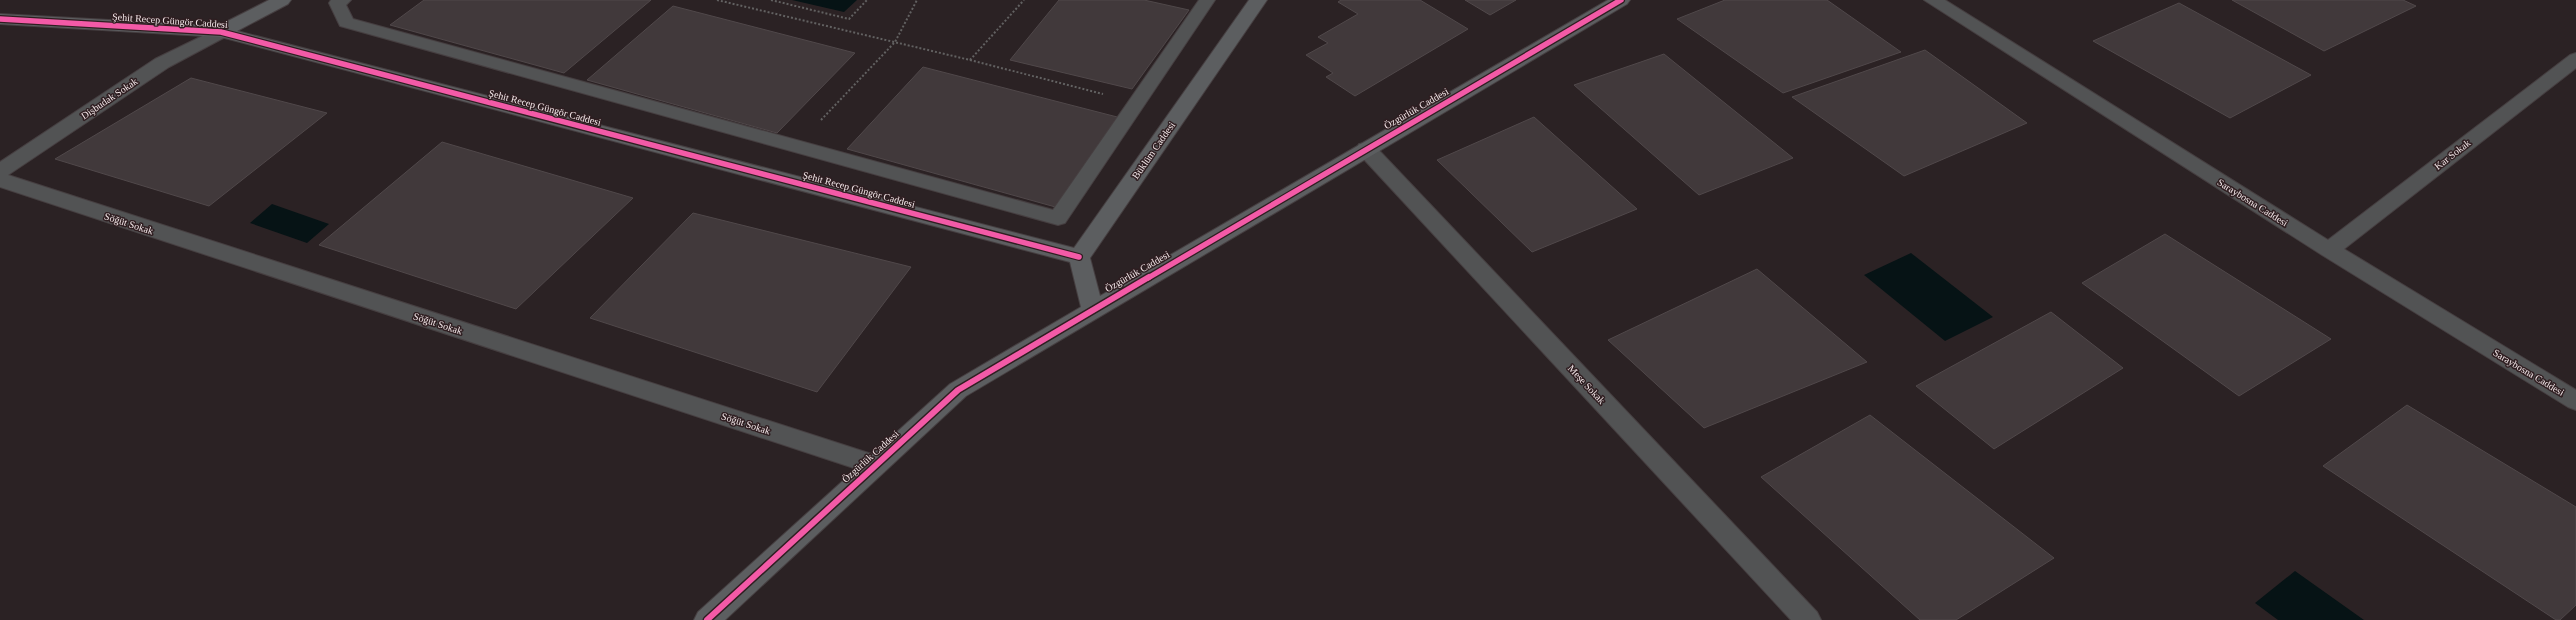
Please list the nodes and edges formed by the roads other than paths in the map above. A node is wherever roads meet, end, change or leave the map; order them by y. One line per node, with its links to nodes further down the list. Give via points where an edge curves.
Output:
1 (282, 0): 8 (street)
2 (343, 0): 3 (lane, via 337,4 346,22 1058,218)
3 (1207, 0)
4 (1258, 0): 14 (street, Büklüm Caddesi)
5 (1621, 0): 10 (street, Özgürlük Caddesi)
6 (1933, 0): 13 (street, Saraybosna Caddesi)
7 (0, 19): 8 (street, Şehit Recep Güngör Caddesi)
8 (221, 32): 11 (street, Dişbudak Sokak, via 162,63); 14 (street, Şehit Recep Güngör Caddesi)
9 (2576, 59): 13 (street, Kar Sokak)
10 (1366, 149): 15 (street, Özgürlük Caddesi); 19 (street, Meşe Sokak)
11 (0, 171)
12 (0, 180): 17 (street, Söğüt Sokak)
13 (2329, 250): 16 (street, Saraybosna Caddesi)
14 (1079, 257): 15 (street)
15 (1093, 309): 17 (street, Özgürlük Caddesi, via 958,390)
16 (2576, 401)
17 (875, 465): 18 (street, Özgürlük Caddesi)
18 (707, 620)
19 (1808, 620)

